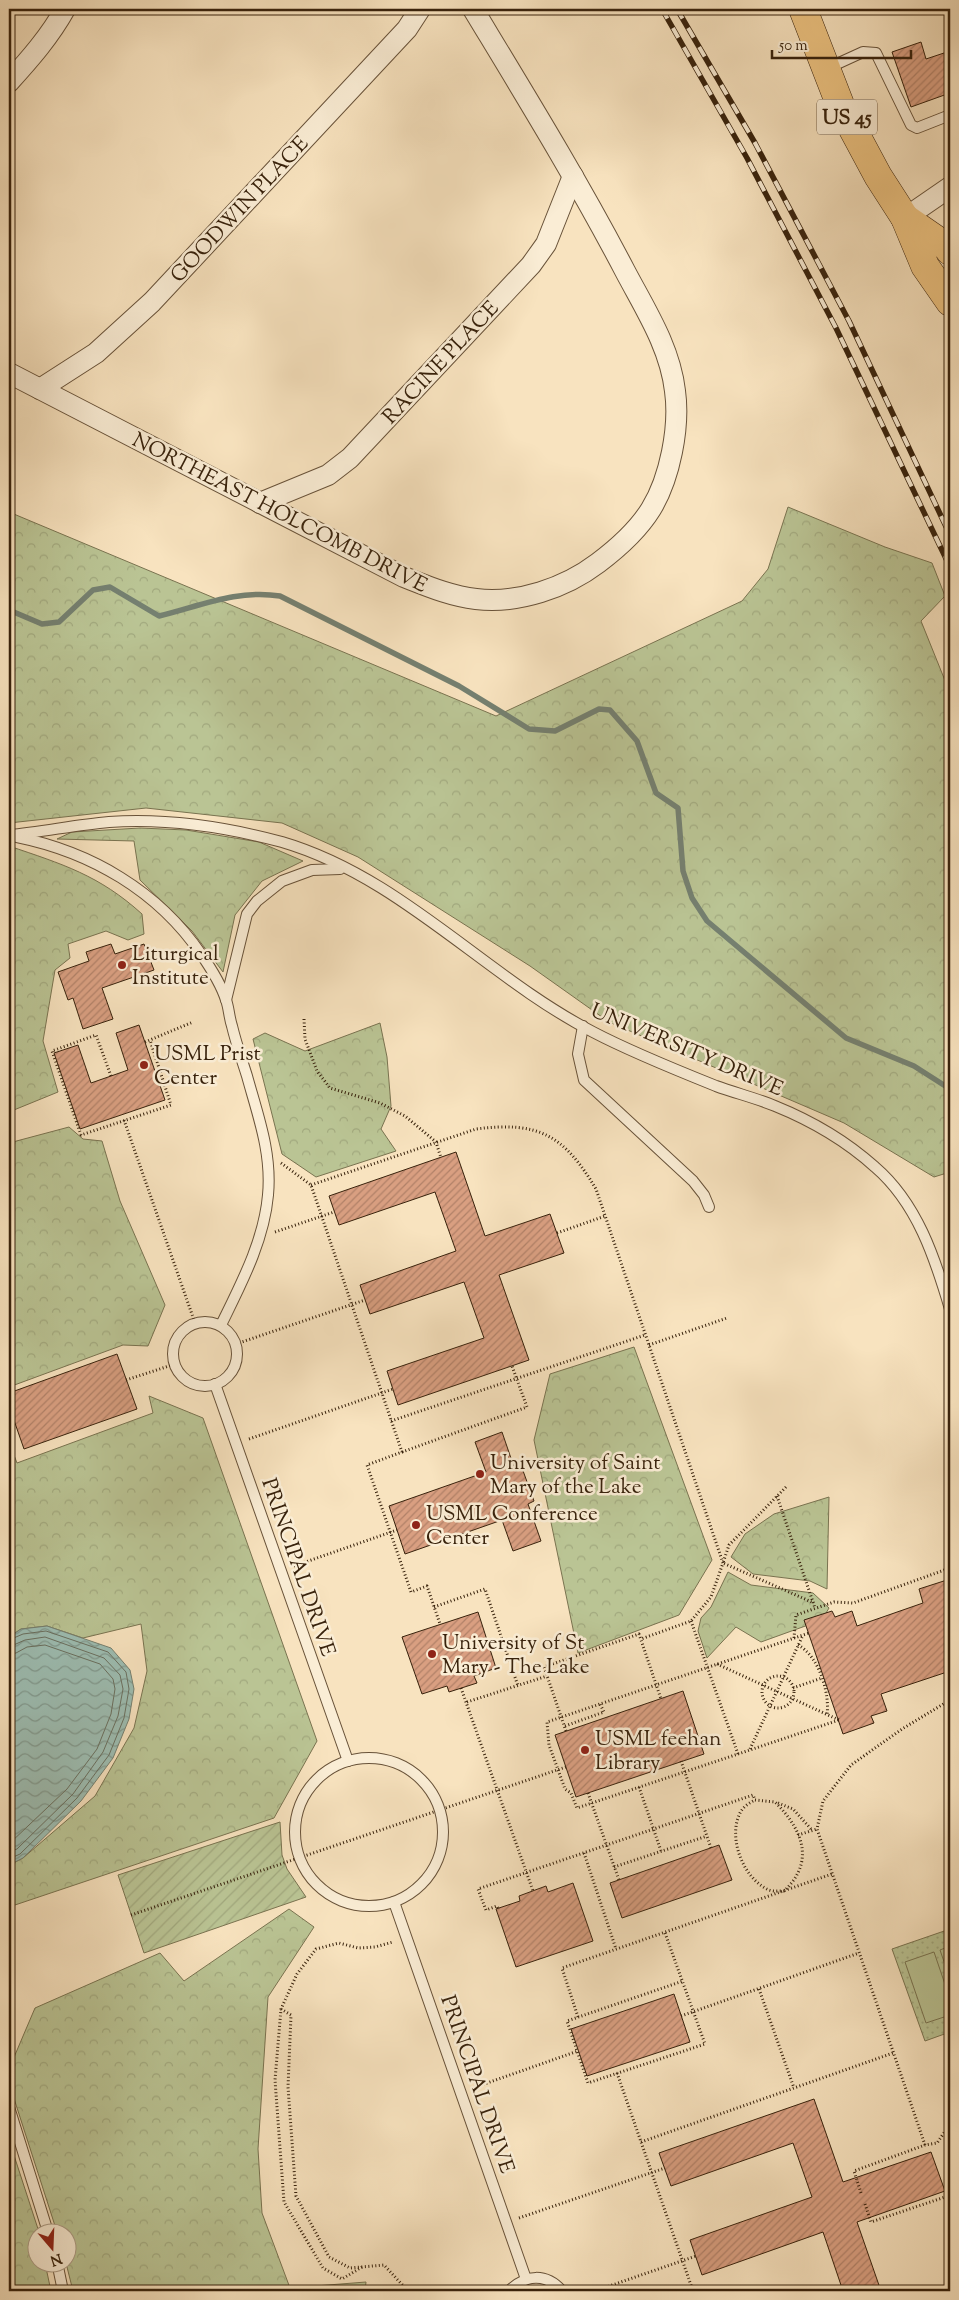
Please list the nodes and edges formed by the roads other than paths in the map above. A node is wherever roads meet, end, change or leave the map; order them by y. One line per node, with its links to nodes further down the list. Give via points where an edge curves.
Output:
1 (66, 9): 6 (street, via 55,28)
2 (420, 9): 14 (street, GOODWIN PLACE, via 407,29 152,302 96,353)
3 (473, 9): 8 (street, NORTHEAST HOLCOMB DRIVE)
4 (804, 9): 5 (main road, US 45)
5 (826, 69): 7 (lane, via 863,52 876,53 911,125 917,128); 10 (main road, US 45, via 841,107 873,168)
6 (9, 82)
7 (950, 114)
8 (573, 176): 15 (street, RACINE PLACE, via 546,244 531,265 350,458 328,475); 15 (street, NORTHEAST HOLCOMB DRIVE, via 656,330 666,352 673,381 676,424 668,468 653,506 642,522 611,553 586,572 557,587 529,596 490,600 440,592 404,577)
9 (950, 187): 10 (street)
10 (905, 218): 11 (main road, US 45); 12 (main road, US 45, via 924,266)
11 (950, 251)
12 (950, 302)
13 (9, 374): 14 (street, NORTHEAST HOLCOMB DRIVE)
14 (40, 390): 15 (street, NORTHEAST HOLCOMB DRIVE)
15 (260, 503)
16 (9, 835): 17 (lane, UNIVERSITY DRIVE, via 111,822 182,823 260,836); 18 (lane, via 83,858 115,873 148,896 189,937 209,966)
17 (352, 870): 18 (lane, via 312,870 282,881 257,901 248,914); 19 (lane, UNIVERSITY DRIVE)
18 (226, 1000): 22 (lane, via 268,1154 268,1194 248,1269)
19 (583, 1026): 20 (lane, via 578,1054 584,1080 692,1181); 21 (lane, UNIVERSITY DRIVE, via 717,1086 775,1106 829,1132 856,1150 889,1181 916,1218)
20 (709, 1207)
21 (950, 1309)
22 (221, 1325): 23 (lane, via 230,1332 236,1344 236,1362 232,1372); 23 (lane, via 211,1322 195,1324 182,1332 173,1350 175,1364 185,1378 194,1384)
23 (215, 1384): 24 (lane, PRINCIPAL DRIVE)
24 (348, 1761): 25 (lane, via 366,1758 404,1766 432,1792 440,1809 443,1837 436,1865 426,1881); 25 (lane, via 314,1782 303,1799 296,1818 299,1857 306,1872 330,1895 362,1906)
25 (394, 1902): 29 (lane, PRINCIPAL DRIVE)
26 (9, 2107): 27 (lane)
27 (45, 2222)
28 (59, 2272): 30 (lane)
29 (526, 2279): 31 (lane); 32 (lane, via 546,2279)
30 (63, 2291)
31 (509, 2291)
32 (562, 2291)

